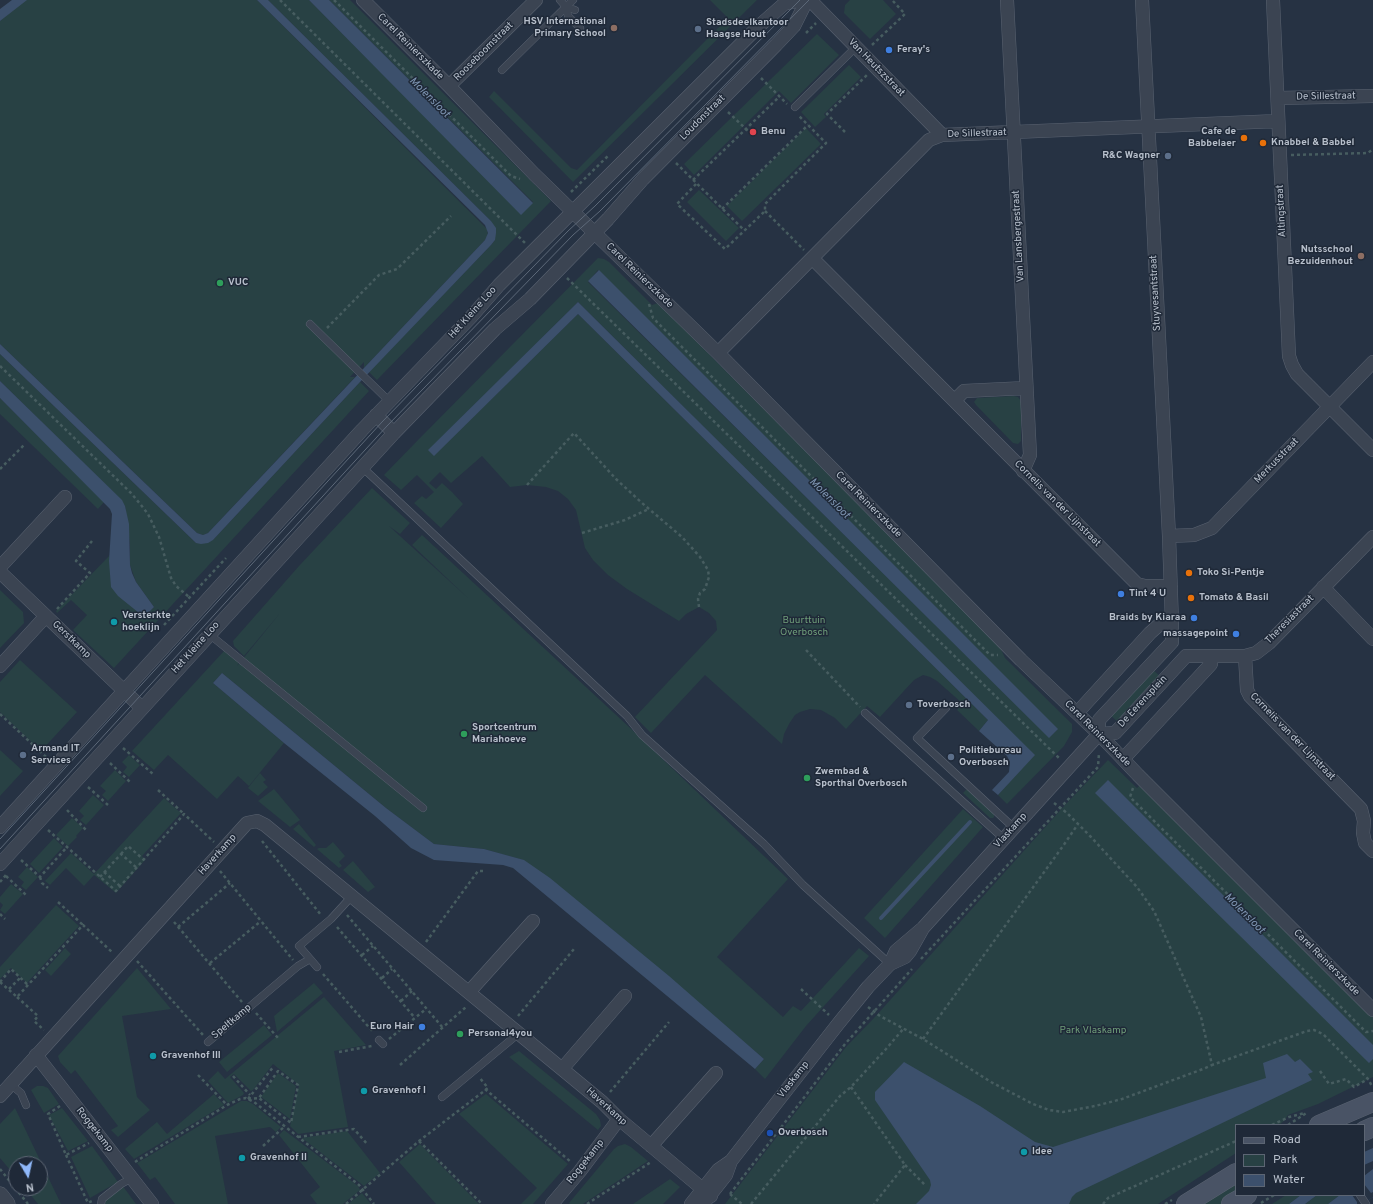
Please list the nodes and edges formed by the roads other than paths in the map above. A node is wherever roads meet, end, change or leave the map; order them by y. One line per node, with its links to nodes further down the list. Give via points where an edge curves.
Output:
1 (364, 0): 16 (street, Carel Reinierszkade)
2 (536, 0): 16 (street, Rooseboomstraat)
3 (560, 0): 11 (lane)
4 (573, 0): 11 (lane)
5 (799, 0): 24 (street, via 784,4 759,26)
6 (807, 0): 25 (street, Loudonstraat, via 794,26 643,179)
7 (810, 0): 14 (street, Van Heutszstraat)
8 (1007, 0): 22 (street, Van Lansbergestraat)
9 (1142, 0): 21 (street, Stuyvesantstraat)
10 (1273, 0): 18 (street, Altingstraat)
11 (566, 7): 12 (lane); 13 (lane, via 568,16); 15 (lane)
12 (574, 10)
13 (580, 28)
14 (860, 51): 19 (lane); 23 (street, Van Heutszstraat)
15 (502, 70)
16 (450, 86): 24 (street, Carel Reinierszkade)
17 (1373, 96): 18 (street, De Sillestraat)
18 (1278, 98): 20 (street, Altingstraat)
19 (794, 109)
20 (1278, 121): 21 (street, De Sillestraat); 33 (street, Altingstraat, via 1289,356 1297,374)
21 (1147, 126): 22 (street, De Sillestraat); 40 (street, Stuyvesantstraat)
22 (1014, 133): 23 (street, De Sillestraat); 30 (street, Van Lansbergestraat)
23 (942, 135): 26 (street, De Sillestraat, via 929,140)
24 (572, 211): 25 (street, Carel Reinierszkade); 32 (street, Het Kleine Loo)
25 (594, 233): 28 (street, Carel Reinierszkade); 35 (street, Het Kleine Loo, via 530,299 495,329)
26 (812, 258): 28 (street, De Sillestraat); 31 (street, Cornelis van der Lijnstraat)
27 (310, 324): 32 (lane)
28 (718, 353): 59 (street, Carel Reinierszkade, via 1016,655)
29 (1373, 362): 33 (street, Merkusstraat)
30 (1026, 388): 31 (street, via 964,391); 38 (street, Van Lansbergestraat, via 1030,455)
31 (954, 400): 38 (street, Cornelis van der Lijnstraat)
32 (389, 401): 34 (street, Het Kleine Loo)
33 (1330, 406): 36 (street, Altingstraat); 40 (street, Merkusstraat, via 1212,528 1194,535)
34 (376, 415): 35 (street); 55 (street, Het Kleine Loo)
35 (394, 433): 37 (street, Het Kleine Loo)
36 (1373, 450)
37 (362, 467): 48 (street, Het Kleine Loo); 74 (lane, via 627,716 642,735 764,844 803,885)
38 (1023, 471): 44 (street, Cornelis van der Lijnstraat, via 1137,584)
39 (65, 497): 42 (street)
40 (1169, 536): 44 (street, Stuyvesantstraat)
41 (1373, 537): 45 (street, Theresiastraat)
42 (0, 567)
43 (0, 572): 46 (street, Gerstkamp)
44 (1171, 586): 47 (street)
45 (1323, 587): 49 (street); 53 (street, Theresiastraat, via 1269,643 1256,653)
46 (47, 617): 54 (street); 55 (street, Gerstkamp)
47 (1172, 624): 50 (street); 59 (street, via 1159,625 1150,633)
48 (209, 634): 56 (street, Het Kleine Loo); 62 (lane)
49 (1373, 639)
50 (1172, 642): 51 (street); 60 (street, De Eerensplein, via 1099,720)
51 (1186, 656): 52 (street, Theresiastraat); 60 (street, De Eerensplein, via 1115,733)
52 (1210, 656): 53 (street, Theresiastraat); 61 (street, via 1211,664)
53 (1245, 656): 63 (street, Cornelis van der Lijnstraat, via 1247,690 1250,696)
54 (0, 666)
55 (124, 691): 56 (street, Gerstkamp); 65 (street, Het Kleine Loo)
56 (142, 708): 69 (street, Het Kleine Loo)
57 (946, 708): 66 (lane, via 917,738)
58 (865, 713): 67 (lane)
59 (1077, 713): 60 (street, Carel Reinierszkade)
60 (1099, 734): 61 (street, Carel Reinierszkade); 66 (street, Vlaskamp)
61 (1123, 759): 78 (street, Carel Reinierszkade)
62 (423, 808)
63 (1361, 809): 64 (street, Cornelis van der Lijnstraat); 68 (street, via 1363,833 1366,843)
64 (1373, 820)
65 (0, 827)
66 (1014, 828): 67 (street, Vlaskamp)
67 (1004, 839): 72 (street, Vlaskamp)
68 (1373, 851)
69 (6, 870)
70 (352, 896): 73 (lane, via 331,919 299,946); 76 (street, Haverkamp); 81 (street, Haverkamp, via 265,825 257,821 247,823)
71 (533, 921): 76 (street)
72 (923, 928): 74 (street, Vlaskamp, via 896,951); 74 (street, Vlaskamp, via 905,957)
73 (310, 959): 75 (lane); 80 (lane, Speltkamp, via 298,966)
74 (890, 964): 96 (street, Vlaskamp, via 858,999 731,1161 718,1170)
75 (317, 967)
76 (472, 995): 79 (street, Haverkamp)
77 (625, 996): 82 (street)
78 (1373, 1010)
79 (514, 1030): 82 (street, Haverkamp); 86 (lane, via 474,1071)
80 (208, 1042)
81 (36, 1055): 84 (street, Haverkamp); 92 (street, Roggekamp)
82 (562, 1069): 90 (street, Haverkamp)
83 (716, 1073): 91 (street)
84 (10, 1084): 85 (street, Haverkamp); 88 (lane, via 21,1093)
85 (0, 1096)
86 (442, 1097)
87 (1373, 1102): 89 (main road)
88 (26, 1105)
89 (1314, 1118)
90 (619, 1119): 91 (street, Haverkamp); 100 (street, Roggekamp)
91 (650, 1146): 96 (street, Haverkamp)
92 (128, 1173): 98 (lane); 99 (street, Roggekamp)
93 (1235, 1174): 102 (main road)
94 (0, 1195): 97 (street)
95 (1245, 1196): 103 (main road)
96 (706, 1197): 101 (street, Vlaskamp)
97 (7, 1204)
98 (101, 1204)
99 (152, 1204)
100 (552, 1204)
101 (691, 1204)
102 (1186, 1204)
103 (1231, 1204)

